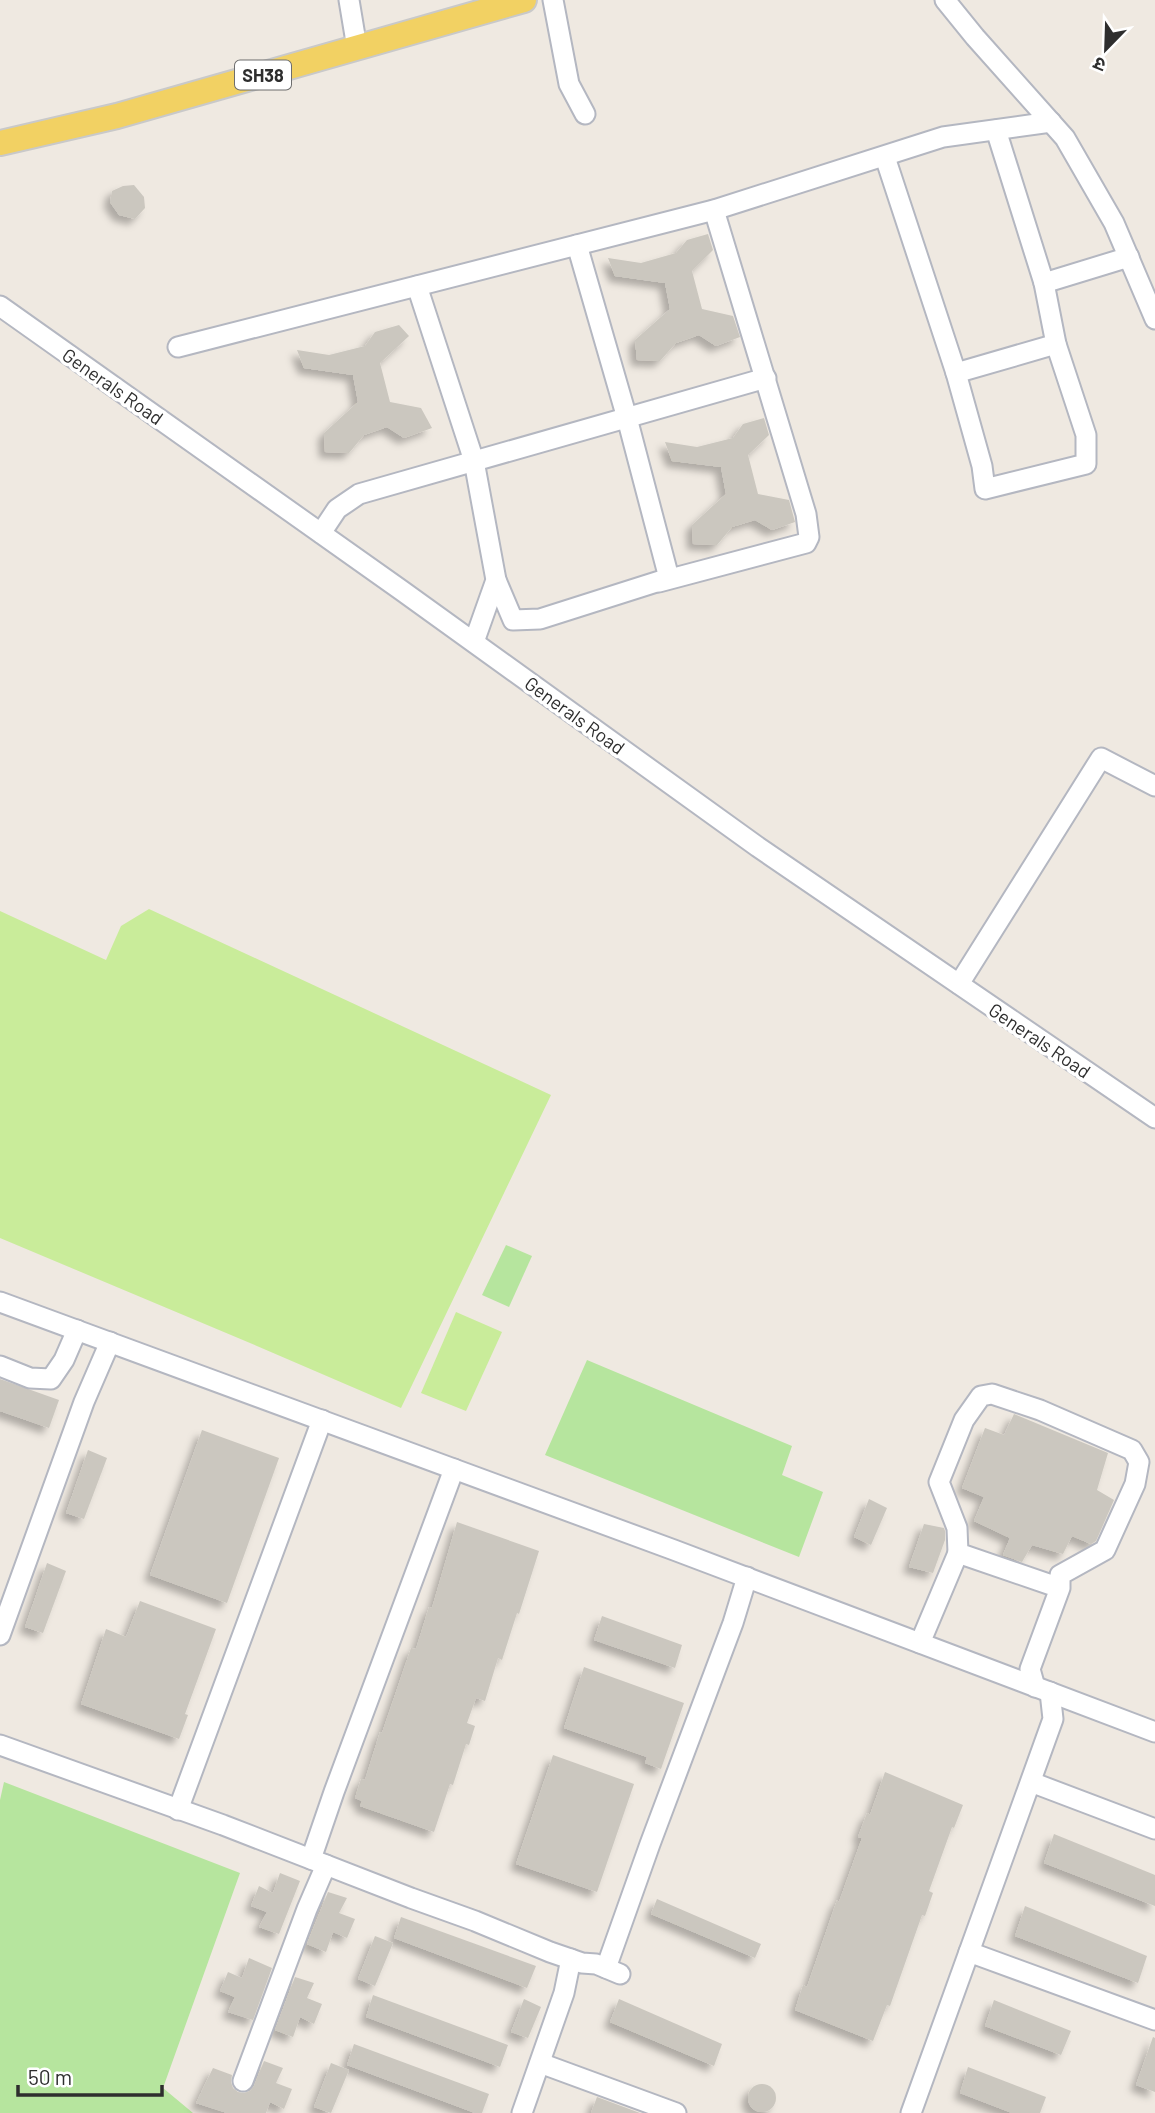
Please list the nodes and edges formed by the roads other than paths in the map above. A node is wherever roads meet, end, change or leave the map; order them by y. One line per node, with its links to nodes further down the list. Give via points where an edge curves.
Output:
1 (349, 0): 5 (street)
2 (524, 0): 5 (main road, SH38)
3 (553, 0): 6 (street, via 569,83)
4 (945, 0): 7 (street)
5 (357, 48): 9 (main road, SH38, via 117,117)
6 (585, 114)
7 (1051, 122): 8 (street); 13 (street, via 1065,138)
8 (996, 130): 10 (street, via 943,137); 14 (street)
9 (0, 143)
10 (885, 157): 11 (street); 20 (street)
11 (714, 210): 12 (street); 21 (street)
12 (577, 245): 15 (street); 22 (street)
13 (1129, 257): 14 (street); 17 (street)
14 (1044, 283): 18 (street)
15 (418, 286): 19 (street); 23 (street)
16 (0, 306): 24 (street, Generals Road)
17 (1155, 319)
18 (1056, 344): 20 (street); 20 (street, via 1086,435 1086,464 985,489)
19 (178, 347)
20 (956, 373)
21 (766, 378): 22 (street); 26 (street, via 806,514 806,543)
22 (628, 418): 23 (street); 26 (street, via 669,578)
23 (474, 461): 24 (street, via 359,494 337,509); 25 (street)
24 (321, 533): 27 (street, Generals Road)
25 (496, 580): 26 (street, via 513,620 540,619); 27 (street)
26 (659, 582)
27 (474, 642): 29 (street, Generals Road, via 758,847)
28 (1155, 786): 29 (street, via 1101,758)
29 (959, 984): 30 (street, Generals Road)
30 (1155, 1118)
31 (0, 1302): 32 (street)
32 (77, 1330): 33 (street); 34 (street, via 51,1378 30,1378)
33 (110, 1342): 35 (street); 40 (street)
34 (0, 1366)
35 (321, 1420): 36 (street); 46 (street)
36 (454, 1469): 38 (street); 48 (street, via 338,1780)
37 (958, 1553): 39 (street); 39 (street, via 957,1528 939,1482 964,1420 981,1396 992,1394 1132,1450 1139,1462 1135,1484 1105,1550 1060,1575); 41 (street)
38 (747, 1577): 41 (street); 50 (street, via 650,1844 613,1971)
39 (1060, 1588): 42 (street, via 1030,1669)
40 (0, 1635)
41 (920, 1643): 42 (street)
42 (1042, 1689): 43 (street); 45 (street, via 1053,1719)
43 (1155, 1732)
44 (0, 1745): 46 (street)
45 (1031, 1782): 47 (street); 49 (street)
46 (178, 1810): 48 (street)
47 (1155, 1829)
48 (319, 1862): 50 (street); 53 (street, via 307,1909)
49 (969, 1952): 51 (street); 56 (street)
50 (571, 1959): 52 (street)
51 (1155, 2020)
52 (540, 2063): 54 (street); 55 (street)
53 (243, 2081)
54 (522, 2113)
55 (676, 2113)
56 (912, 2113)

